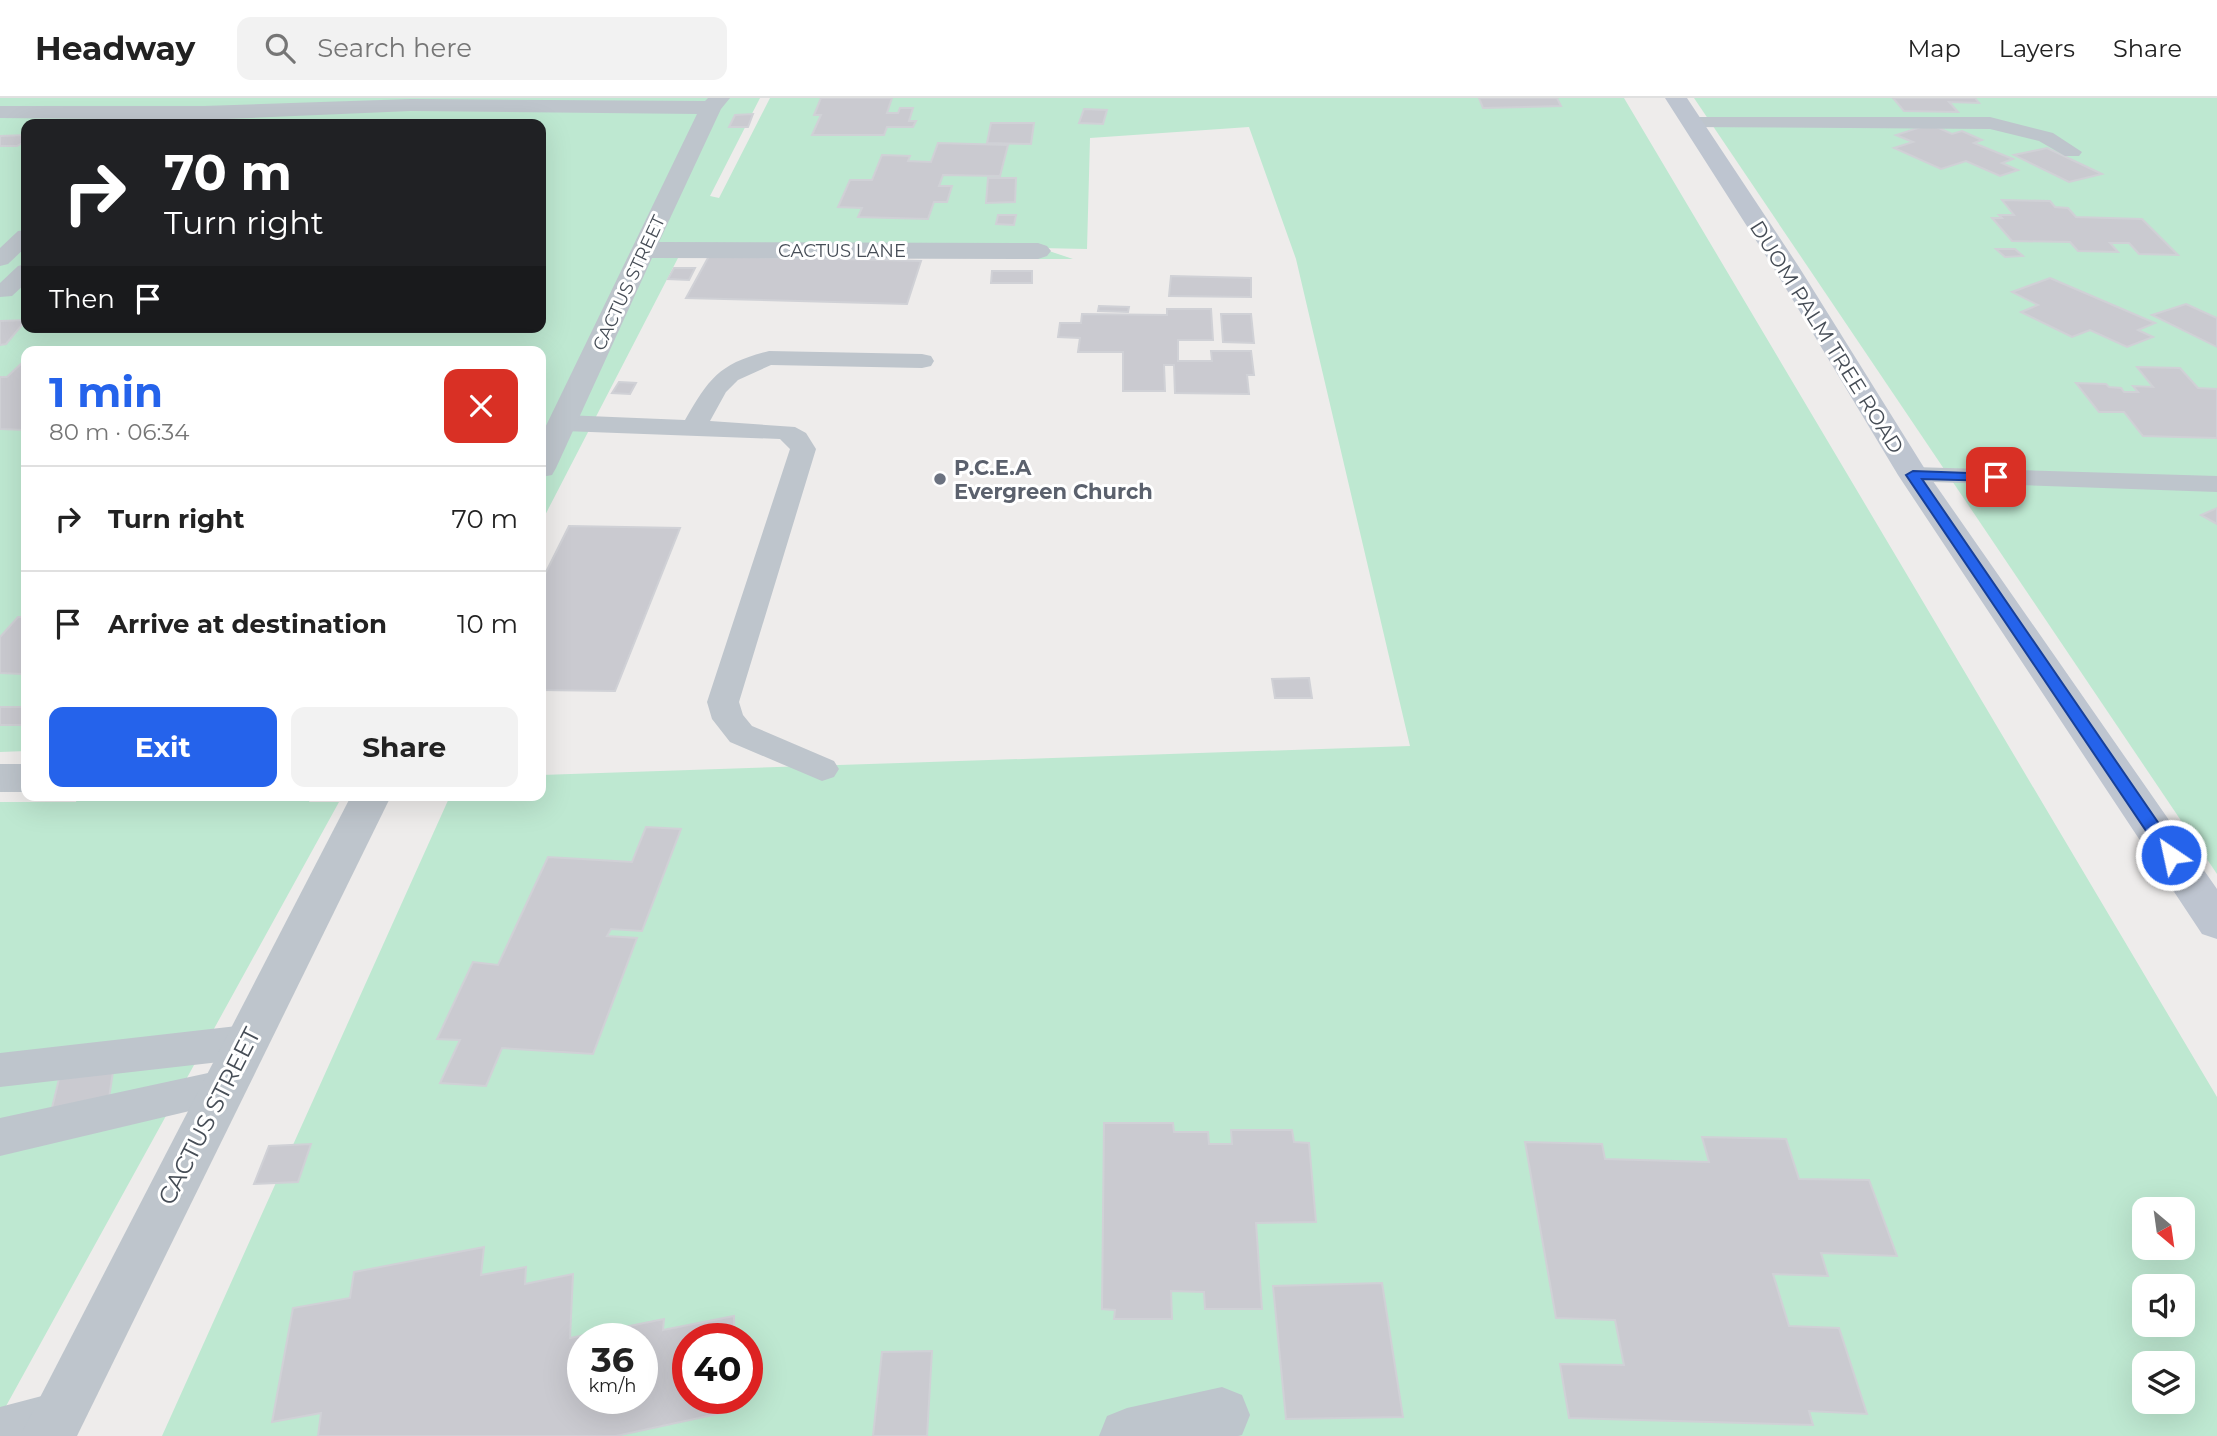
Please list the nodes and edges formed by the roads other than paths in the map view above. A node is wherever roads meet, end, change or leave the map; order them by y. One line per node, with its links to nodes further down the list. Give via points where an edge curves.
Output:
1 (413, 102): 2 (street); 3 (street)
2 (365, 103): 6 (street)
3 (715, 103): 10 (street, CACTUS STREET)
4 (1684, 111): 8 (lane, via 1990,123 2046,137); 19 (street, DUOM PALM TREE ROAD)
5 (0, 112): 7 (street)
6 (197, 118): 7 (street)
7 (160, 119)
8 (2072, 152)
9 (21, 240): 12 (lane)
10 (645, 250): 11 (street, CACTUS LANE); 16 (street, CACTUS STREET)
11 (1038, 251)
12 (0, 259)
13 (21, 276): 14 (lane)
14 (4, 291)
15 (922, 361): 17 (lane, via 769,358 723,376)
16 (564, 423): 17 (lane); 18 (street, CACTUS STREET)
17 (694, 428): 21 (lane, via 786,432 803,449 723,702 727,719 741,734)
18 (546, 458)
19 (1913, 475): 20 (lane); 25 (street, DUOM PALM TREE ROAD)
20 (2217, 484)
21 (822, 769)
22 (0, 778): 23 (street)
23 (21, 778)
24 (369, 801): 26 (street, CACTUS STREET)
25 (2217, 922)
26 (246, 1042): 27 (lane); 28 (street, CACTUS STREET)
27 (0, 1070)
28 (222, 1088): 29 (lane); 31 (street, CACTUS STREET)
29 (0, 1137)
30 (1222, 1415): 33 (street)
31 (52, 1426): 32 (lane)
32 (0, 1431)
33 (1127, 1436)

